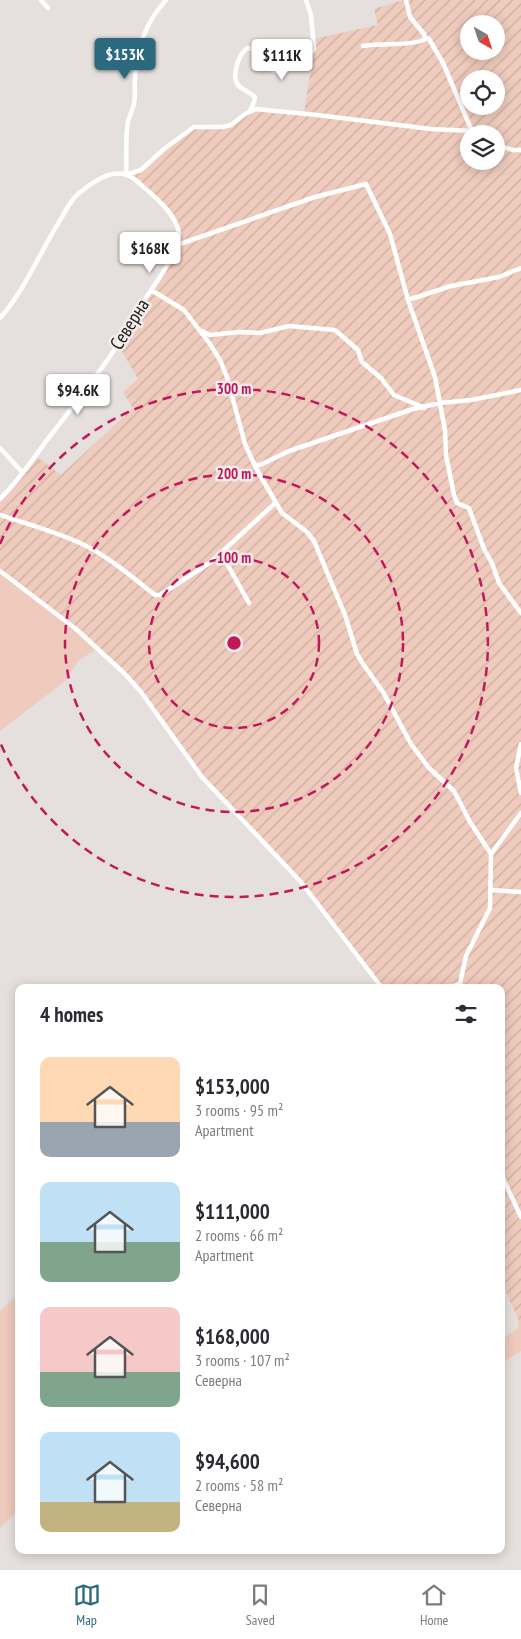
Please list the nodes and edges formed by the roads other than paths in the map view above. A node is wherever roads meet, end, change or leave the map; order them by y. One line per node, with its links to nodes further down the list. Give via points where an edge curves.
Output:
1 (41, 0): 5 (street)
2 (166, 0): 13 (street, via 152,16 137,53 135,102 127,131)
3 (306, 0): 8 (street, via 311,15 314,49 302,61 279,72 273,71 252,49 243,51 236,80 255,97)
4 (406, 0): 6 (street, via 410,17)
5 (48, 8)
6 (425, 37): 7 (street, via 418,42); 9 (street, via 443,63)
7 (363, 46)
8 (250, 110): 10 (street); 13 (street, via 231,125 194,127 141,170)
9 (469, 125)
10 (460, 130)
11 (505, 148): 12 (street)
12 (521, 150)
13 (126, 174): 14 (street, via 172,215 179,235); 18 (street, via 112,173 72,201 12,305)
14 (177, 244): 16 (street, Северна); 17 (street, via 315,197 366,184 390,234)
15 (521, 268): 17 (street, via 499,277 451,286)
16 (151, 290): 19 (street, via 184,310); 25 (street, Северна, via 82,396)
17 (408, 300): 21 (street, via 430,360)
18 (0, 318)
19 (201, 331): 22 (street, via 210,335 260,333 289,326 335,330 358,350 362,362 381,378 394,395); 24 (street, via 224,369 245,444)
20 (521, 390): 21 (street)
21 (440, 403): 22 (street); 32 (street, via 454,494 458,503 469,508 499,583)
22 (425, 408): 24 (street, via 413,409 332,436)
23 (0, 448): 25 (street)
24 (255, 465): 27 (street)
25 (23, 473): 26 (street, Северна)
26 (0, 499)
27 (275, 503): 29 (street); 36 (street, via 314,541 346,615 362,664 417,752 454,791)
28 (0, 515): 29 (street, via 82,544 155,596 181,583)
29 (221, 553): 31 (street)
30 (0, 572): 39 (street, via 76,629 125,674 202,777 301,882)
31 (249, 603)
32 (521, 613)
33 (521, 744): 34 (street, via 516,768)
34 (521, 793)
35 (521, 813): 36 (street)
36 (491, 854): 37 (street)
37 (491, 890): 38 (street); 40 (street, via 490,908 466,956)
38 (521, 892)
39 (379, 984)
40 (459, 984)
41 (505, 1182): 42 (street)
42 (521, 1216)

